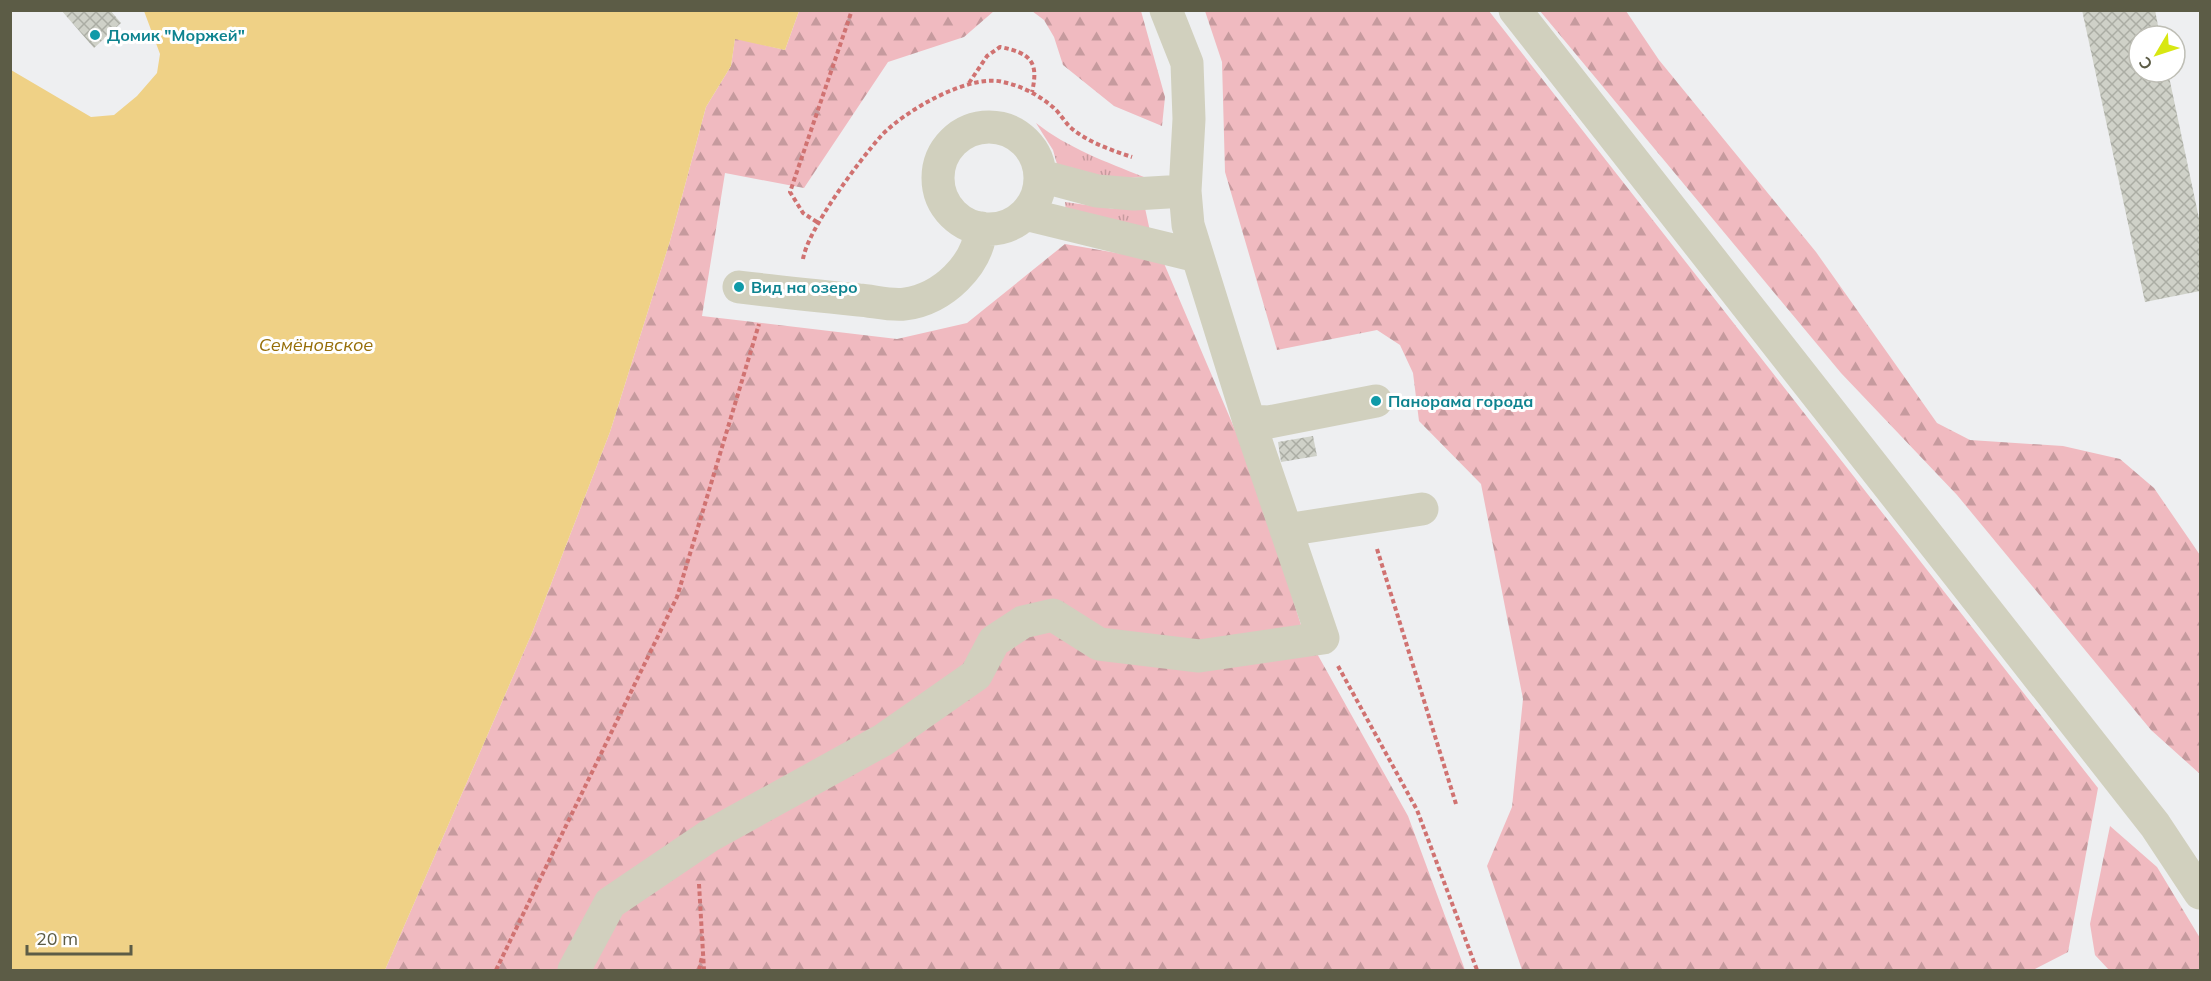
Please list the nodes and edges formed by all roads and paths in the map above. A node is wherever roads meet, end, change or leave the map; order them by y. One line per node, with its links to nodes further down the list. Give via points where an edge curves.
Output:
1 (852, 10): 9 (path, via 790,192 803,213)
2 (1166, 10): 7 (street, via 1187,63)
3 (1515, 10): 23 (street, via 2155,825)
4 (968, 84): 5 (path, via 1001,81); 5 (path, via 987,56 1000,47 1020,51 1030,60 1036,73); 9 (path, via 928,101 882,135)
5 (1032, 92): 7 (path, via 1055,109 1071,128 1104,147)
6 (1041, 176): 7 (street, via 1097,191 1134,194); 8 (street, via 1034,203); 10 (street, via 1030,146 1015,133 986,127 958,137 945,152 939,171 940,191 949,209 964,222)
7 (1187, 181): 12 (street, via 1188,225)
8 (1025, 214): 10 (street, via 1003,227); 12 (street)
9 (817, 222): 11 (path)
10 (981, 228): 13 (street, via 971,263 960,274 934,294 905,304)
11 (804, 248)
12 (1197, 256): 16 (street)
13 (739, 287)
14 (758, 326): 25 (path, via 676,597)
15 (1376, 401): 16 (street, via 1269,422)
16 (1249, 421): 19 (street)
17 (1422, 508): 18 (street)
18 (1367, 517): 19 (street); 21 (path)
19 (1286, 530): 20 (street)
20 (1323, 638): 22 (street, via 1199,656 1100,644 1053,615 1023,622 994,641 976,675 883,740); 29 (path, via 1417,810)
21 (1456, 804)
22 (697, 844): 24 (path); 26 (street, via 610,903)
23 (2200, 893)
24 (703, 953): 27 (path); 28 (path)
25 (496, 970)
26 (574, 970)
27 (699, 970)
28 (704, 970)
29 (1477, 970)

